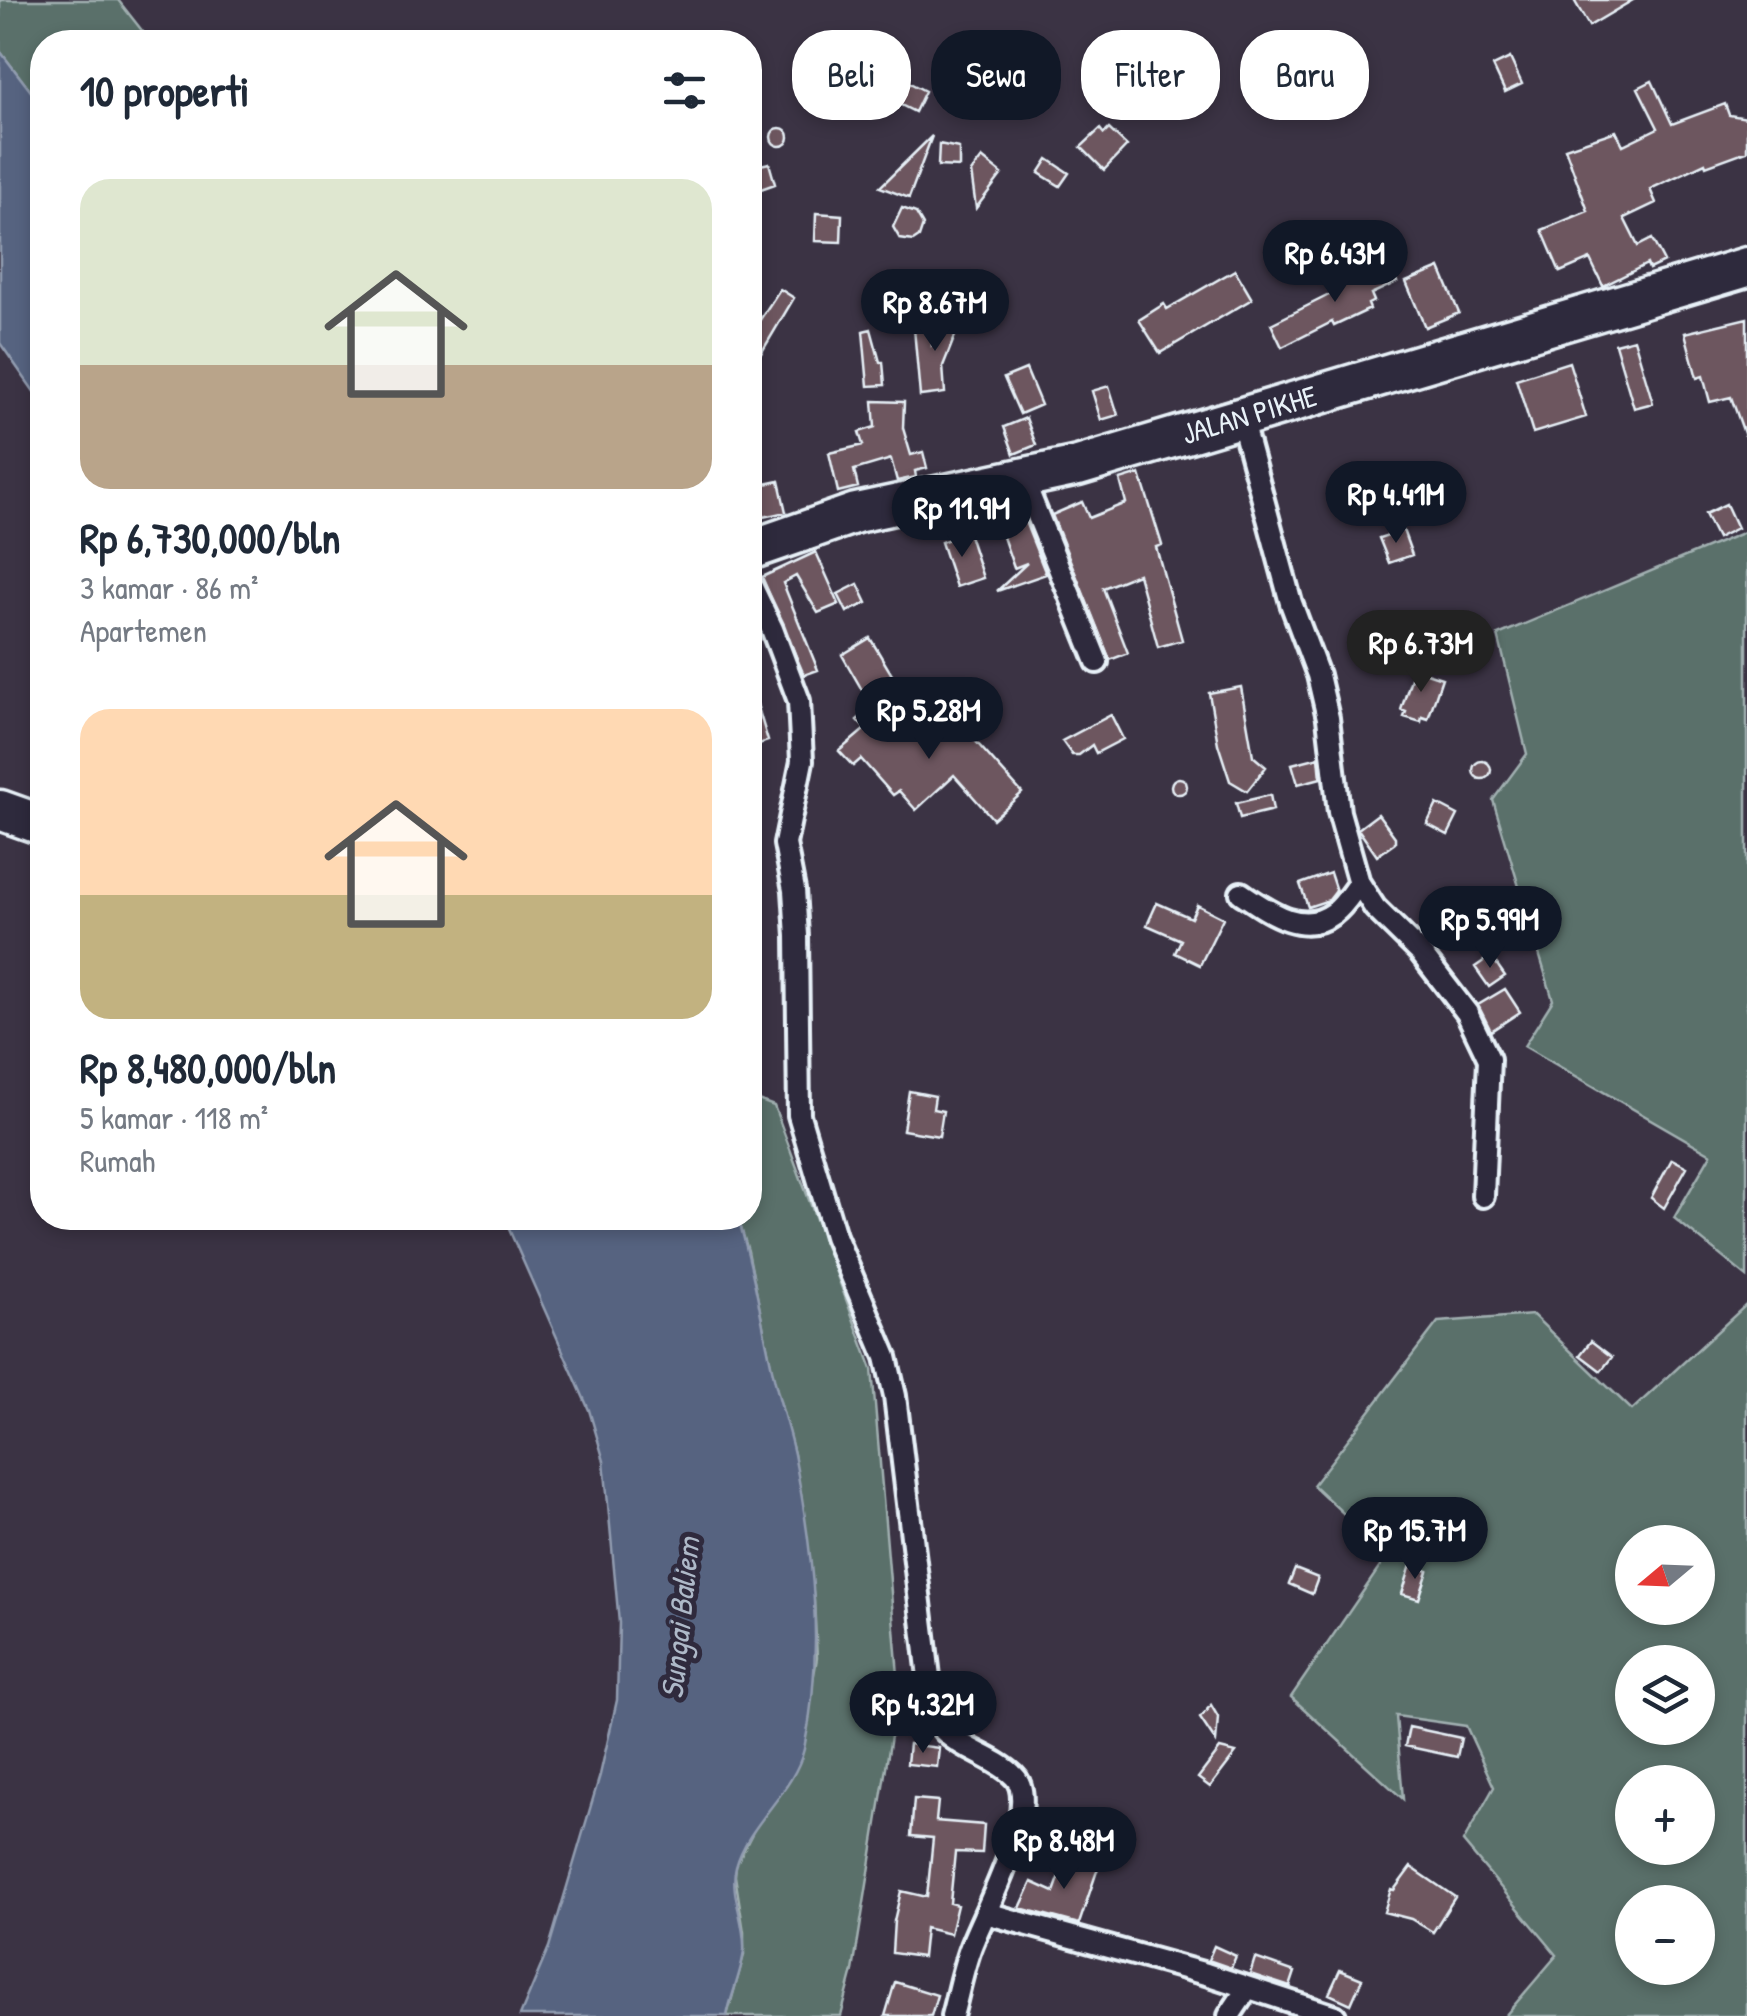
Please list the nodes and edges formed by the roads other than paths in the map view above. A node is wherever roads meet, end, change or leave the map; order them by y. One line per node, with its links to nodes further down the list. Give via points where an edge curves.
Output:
1 (1747, 267): 2 (highway, JALAN PIKHE)
2 (1240, 418): 3 (highway, JALAN PIKHE); 9 (street, via 1318,675 1339,812)
3 (1022, 479): 4 (highway, JALAN PIKHE, via 856,513); 6 (street)
4 (762, 546)
5 (762, 608): 12 (street, via 799,701 802,761 785,844 798,936 799,1115 834,1236 886,1357 895,1396 933,1710 941,1731 1015,1776 1022,1789 1006,1868)
6 (1098, 662)
7 (0, 810): 8 (highway)
8 (30, 820)
9 (1359, 882): 10 (street, via 1333,914 1300,924); 11 (street, via 1466,1013 1490,1059)
10 (1241, 893)
11 (1482, 1196)
12 (986, 1913): 13 (street); 14 (street)
13 (1247, 1989): 15 (street); 16 (street)
14 (952, 2016)
15 (1229, 2016)
16 (1335, 2016)

